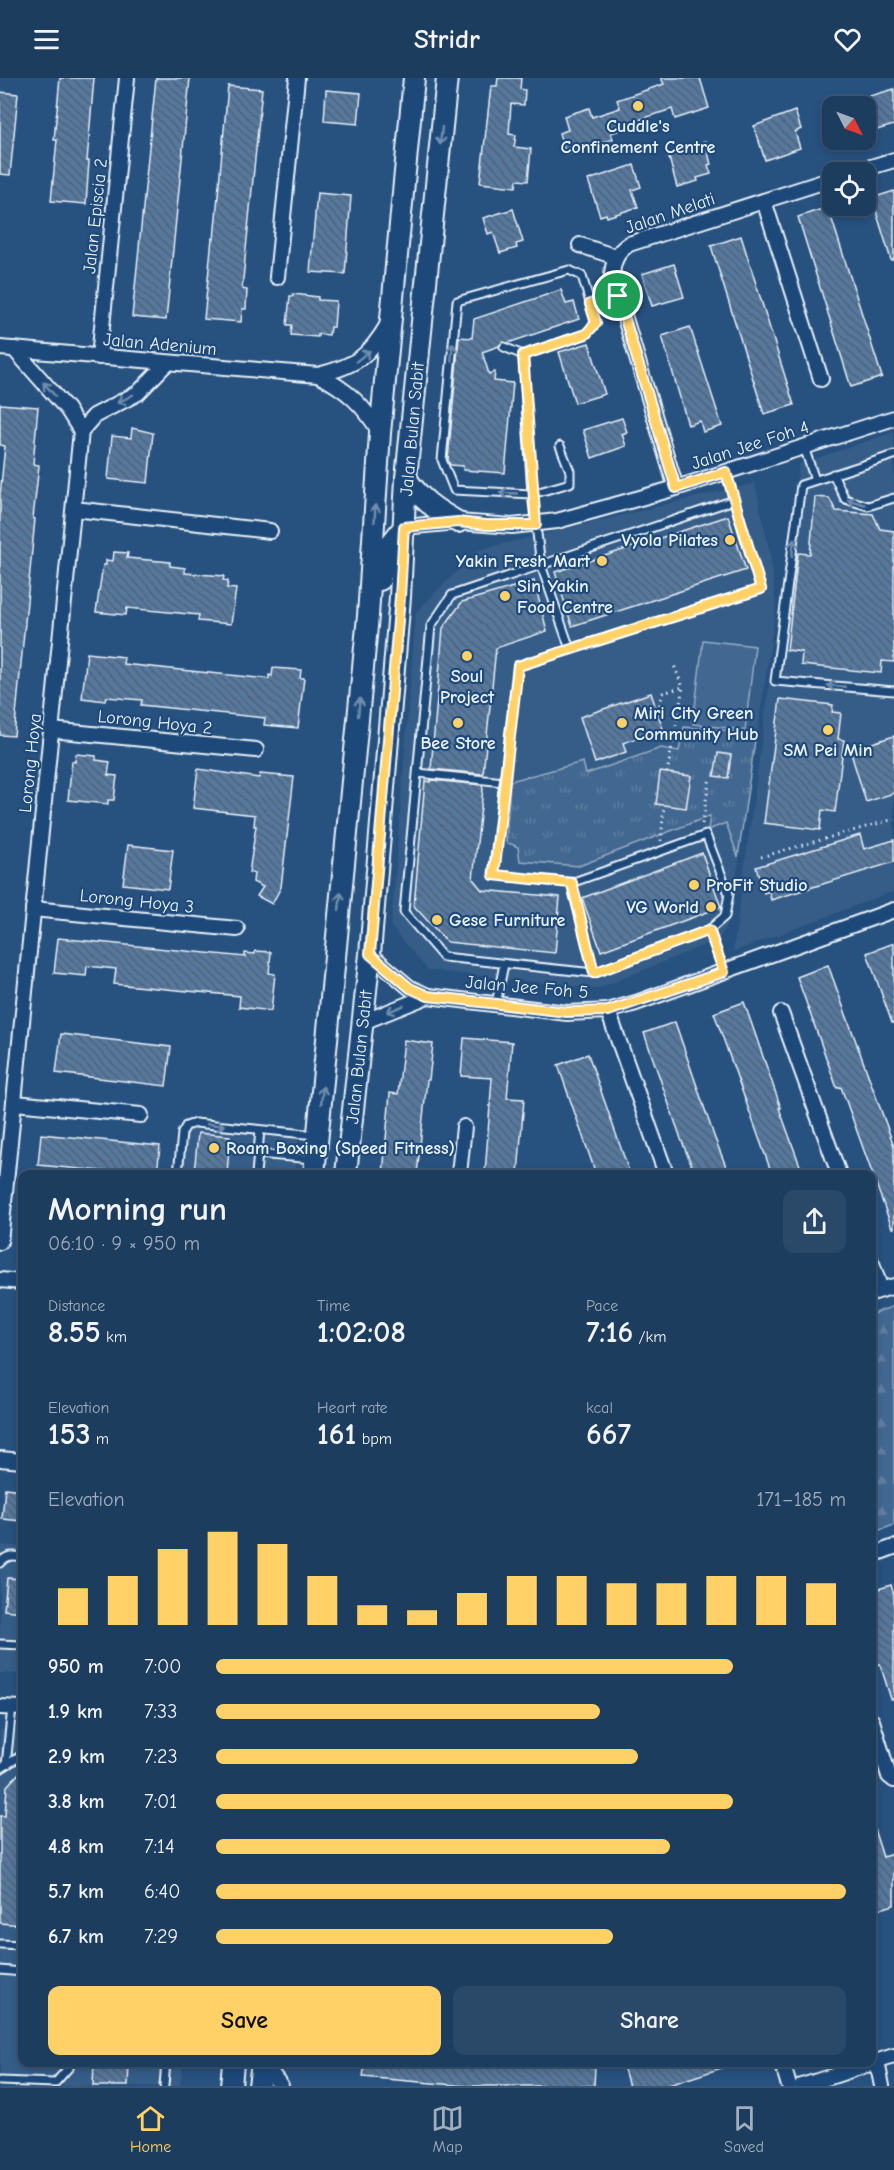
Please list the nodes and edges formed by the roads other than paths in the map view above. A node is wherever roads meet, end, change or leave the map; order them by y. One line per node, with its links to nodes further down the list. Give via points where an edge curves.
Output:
1 (127, 78): 18 (street, Jalan Episcia 2)
2 (297, 78): 11 (street)
3 (414, 78): 14 (main road, Jalan Bulan Sabit)
4 (447, 78): 30 (main road, Jalan Bulan Sabit, one-way to 30)
5 (894, 160): 6 (street)
6 (876, 165)
7 (822, 182): 8 (street, Jalan Melati)
8 (764, 201): 10 (street, Jalan Melati, via 629,244); 21 (street)
9 (580, 245): 10 (street)
10 (615, 257): 12 (street, Jalan Melati, via 612,275)
11 (277, 277)
12 (618, 296): 13 (lane); 32 (street, Jalan Melati)
13 (590, 304): 17 (lane, via 596,323 586,334); 33 (lane, one-way to 13, via 454,490 442,460 457,301 569,270 582,276)
14 (393, 317): 20 (street, Jalan Adenium, one-way to 14, via 341,370 360,360); 24 (main road, Jalan Bulan Sabit)
15 (504, 347): 17 (lane)
16 (7, 348): 18 (street, Jalan Adenium); 23 (street, one-way to 16, via 67,409)
17 (523, 355): 33 (lane)
18 (99, 357): 19 (street, Jalan Adenium)
19 (167, 363): 20 (street, Jalan Adenium); 23 (street, one-way to 23, via 138,393 94,416)
20 (318, 375): 24 (street, Jalan Adenium, via 358,401)
21 (821, 379)
22 (894, 418): 26 (street, Jalan Jee Foh 4)
23 (81, 431): 36 (street, Lorong Hoya)
24 (380, 433): 42 (main road, Jalan Bulan Sabit, one-way to 24)
25 (560, 446): 33 (lane, via 570,471 570,483)
26 (804, 447): 28 (street, Jalan Jee Foh 4); 31 (lane)
27 (894, 455): 29 (lane)
28 (726, 472): 32 (street, Jalan Jee Foh 4); 35 (lane)
29 (833, 474): 31 (lane); 34 (lane, one-way to 29, via 868,506 845,499)
30 (406, 478): 37 (main road, via 423,499); 39 (main road, Jalan Bulan Sabit)
31 (815, 480): 44 (lane, one-way to 31, via 776,681 801,485)
32 (676, 488): 38 (street, Jalan Jee Foh 4)
33 (532, 494): 38 (lane)
34 (894, 498)
35 (734, 500): 41 (lane); 43 (lane, via 761,589)
36 (74, 509): 40 (street); 45 (street, Lorong Hoya)
37 (458, 522): 38 (street, Jalan Jee Foh 4); 39 (street, Jalan Jee Foh 4)
38 (536, 525): 41 (lane)
39 (404, 527): 42 (main road, via 388,547); 54 (main road, Jalan Bulan Sabit)
40 (270, 531)
41 (541, 565): 43 (lane); 47 (lane, via 452,595 431,626)
42 (368, 616): 67 (main road, Jalan Bulan Sabit, one-way to 42)
43 (570, 649): 48 (lane, via 518,666)
44 (894, 691)
45 (51, 730): 46 (street, Lorong Hoya 2); 50 (street, Lorong Hoya)
46 (256, 750)
47 (418, 773): 48 (lane); 55 (lane, via 404,912 443,957)
48 (504, 782): 49 (lane, via 494,875)
49 (572, 883): 53 (lane, via 706,835 729,894 724,916); 57 (lane)
50 (33, 909): 52 (street, Lorong Hoya 3); 63 (street, Lorong Hoya)
51 (894, 910): 56 (street, Jalan Jee Foh 5)
52 (237, 929)
53 (709, 930): 56 (lane); 57 (lane)
54 (370, 954): 58 (street, Jalan Jee Foh 5, via 410,988); 62 (main road, Jalan Bulan Sabit)
55 (504, 964): 57 (lane); 59 (lane)
56 (724, 972): 60 (street, Jalan Jee Foh 5)
57 (594, 973)
58 (428, 996): 59 (street, Jalan Jee Foh 5); 62 (street, Jalan Jee Foh 5, one-way to 62)
59 (496, 1004): 60 (street, Jalan Jee Foh 5, via 567,1012)
60 (608, 1011): 74 (street)
61 (780, 1013): 75 (street)
62 (363, 1022): 72 (main road, Jalan Bulan Sabit)
63 (15, 1103): 64 (street); 76 (street, Lorong Hoya)
64 (141, 1115)
65 (464, 1127): 73 (street)
66 (260, 1130): 67 (lane); 68 (lane); 70 (lane, one-way to 66, via 186,1126 195,1123)
67 (318, 1135): 69 (main road, Jalan Bulan Sabit)
68 (258, 1154): 69 (lane); 71 (lane)
69 (315, 1167)
70 (178, 1170)
71 (256, 1170)
72 (346, 1170)
73 (459, 1170)
74 (665, 1170)
75 (838, 1170)
76 (0, 1242)
77 (876, 1273): 80 (street)
78 (0, 1280): 79 (street)
79 (18, 1282)
80 (882, 1289)
81 (0, 1459): 82 (street)
82 (18, 1461)
83 (894, 1547): 84 (street)
84 (876, 1554)
85 (18, 1556): 86 (lane, via 4,1558)
86 (0, 1563)
87 (0, 1644): 88 (lane)
88 (18, 1646)
89 (11, 1707): 92 (lane)
90 (876, 1735): 93 (street, via 889,1776)
91 (18, 1758): 92 (lane)
92 (3, 1767)
93 (894, 1780)
94 (0, 1944): 95 (lane)
95 (18, 1945)
96 (0, 1970): 97 (lane)
97 (18, 1971)
98 (894, 2056): 99 (street)
99 (877, 2062): 115 (street)
100 (69, 2067): 108 (lane, via 55,2083)
101 (166, 2067): 109 (lane)
102 (233, 2067): 110 (main road)
103 (261, 2067): 111 (main road)
104 (266, 2067): 112 (street)
105 (783, 2067): 113 (street)
106 (861, 2067): 114 (street)
107 (0, 2081): 108 (lane)
108 (23, 2084)
109 (164, 2086)
110 (231, 2086)
111 (259, 2086)
112 (281, 2086)
113 (789, 2086)
114 (802, 2086)
115 (882, 2086)

